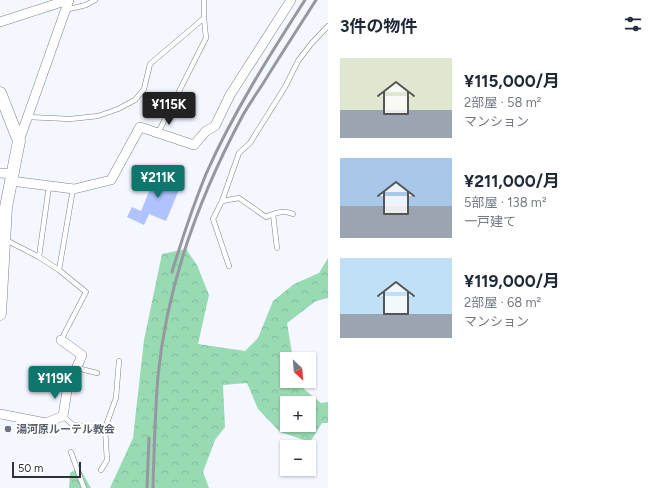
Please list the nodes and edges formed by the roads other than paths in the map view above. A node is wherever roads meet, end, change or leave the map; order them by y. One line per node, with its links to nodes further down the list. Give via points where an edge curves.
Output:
1 (68, 0): 5 (street); 7 (street)
2 (94, 0): 5 (lane, via 86,5)
3 (204, 0): 6 (lane)
4 (291, 0): 11 (street, via 230,95 216,126 206,131 194,145)
5 (65, 10): 10 (street)
6 (204, 18): 10 (lane, via 150,64 144,89 135,100 98,116 70,119); 11 (lane, via 206,38)
7 (0, 22)
8 (328, 26): 17 (lane, via 298,61 286,87 254,137 239,153)
9 (0, 93): 12 (street)
10 (28, 117): 12 (street)
11 (158, 133): 16 (street, via 140,127 111,180)
12 (19, 141): 14 (street)
13 (0, 173): 14 (street)
14 (12, 178): 15 (street); 20 (street, via 6,207)
15 (50, 186): 16 (street); 22 (lane)
16 (74, 189): 24 (lane)
17 (222, 201): 18 (lane, via 239,198 266,216); 23 (lane, via 213,219)
18 (273, 214): 19 (lane); 21 (lane)
19 (293, 214)
20 (4, 239): 22 (lane); 25 (street)
21 (277, 248)
22 (40, 257): 24 (lane)
23 (229, 266)
24 (59, 270): 27 (lane, via 86,292)
25 (0, 300): 26 (street)
26 (0, 314)
27 (61, 340): 29 (street, via 82,355)
28 (119, 361): 33 (lane, via 116,398)
29 (77, 368): 30 (lane); 32 (street, via 67,391)
30 (97, 373)
31 (0, 414): 32 (street, via 46,423)
32 (63, 416): 33 (lane, via 73,425)
33 (105, 428): 35 (lane, via 107,460)
34 (71, 452): 36 (lane)
35 (101, 470)
36 (84, 488)

